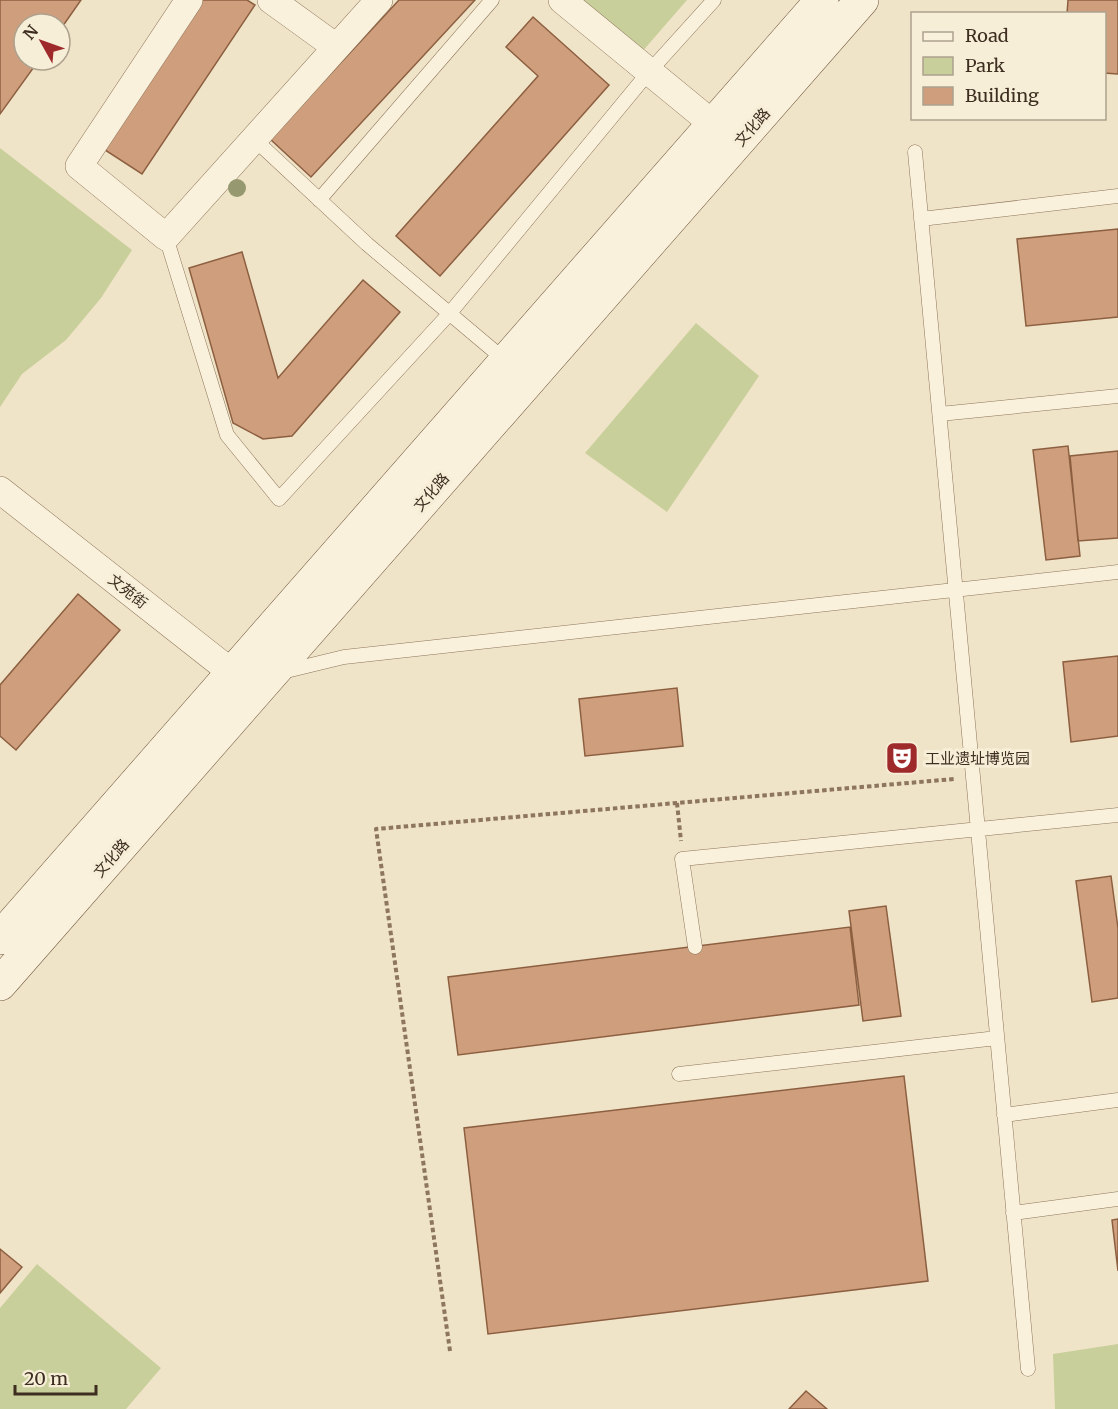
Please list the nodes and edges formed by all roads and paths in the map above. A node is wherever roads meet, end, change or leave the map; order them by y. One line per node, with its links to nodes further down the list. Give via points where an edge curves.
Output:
1 (189, 0): 17 (street, via 79,166)
2 (271, 0): 9 (street)
3 (379, 0): 9 (street)
4 (492, 0): 15 (lane)
5 (562, 0): 10 (street)
6 (714, 0): 10 (lane)
7 (822, 0): 11 (main road, 文化路)
8 (862, 0): 25 (main road, 文化路)
9 (336, 47): 12 (street)
10 (648, 73): 11 (street); 18 (lane)
11 (713, 124): 19 (main road, 文化路)
12 (254, 139): 15 (lane); 17 (street)
13 (915, 153): 16 (lane)
14 (1118, 196): 16 (lane)
15 (319, 200): 18 (lane)
16 (921, 219): 21 (lane)
17 (166, 237): 18 (lane, via 227,435 279,499)
18 (450, 314): 19 (lane)
19 (506, 361): 25 (main road, 文化路)
20 (1118, 396): 21 (lane)
21 (940, 414): 24 (lane)
22 (0, 490): 25 (street, 文苑街)
23 (1118, 572): 24 (lane)
24 (956, 590): 25 (lane, via 344,657); 26 (lane)
25 (253, 680): 31 (main road, 文化路); 33 (main road, 文化路)
26 (973, 777): 27 (path); 29 (lane)
27 (677, 803): 30 (path); 40 (path, via 376,829)
28 (1118, 815): 29 (lane)
29 (978, 829): 30 (lane); 34 (lane)
30 (682, 859): 32 (lane)
31 (0, 938)
32 (695, 947)
33 (0, 984)
34 (997, 1038): 35 (lane); 37 (lane)
35 (679, 1074)
36 (1118, 1100): 37 (lane)
37 (1004, 1115): 39 (lane)
38 (1118, 1199): 39 (lane)
39 (1013, 1213): 41 (lane)
40 (450, 1351)
41 (1028, 1369)

